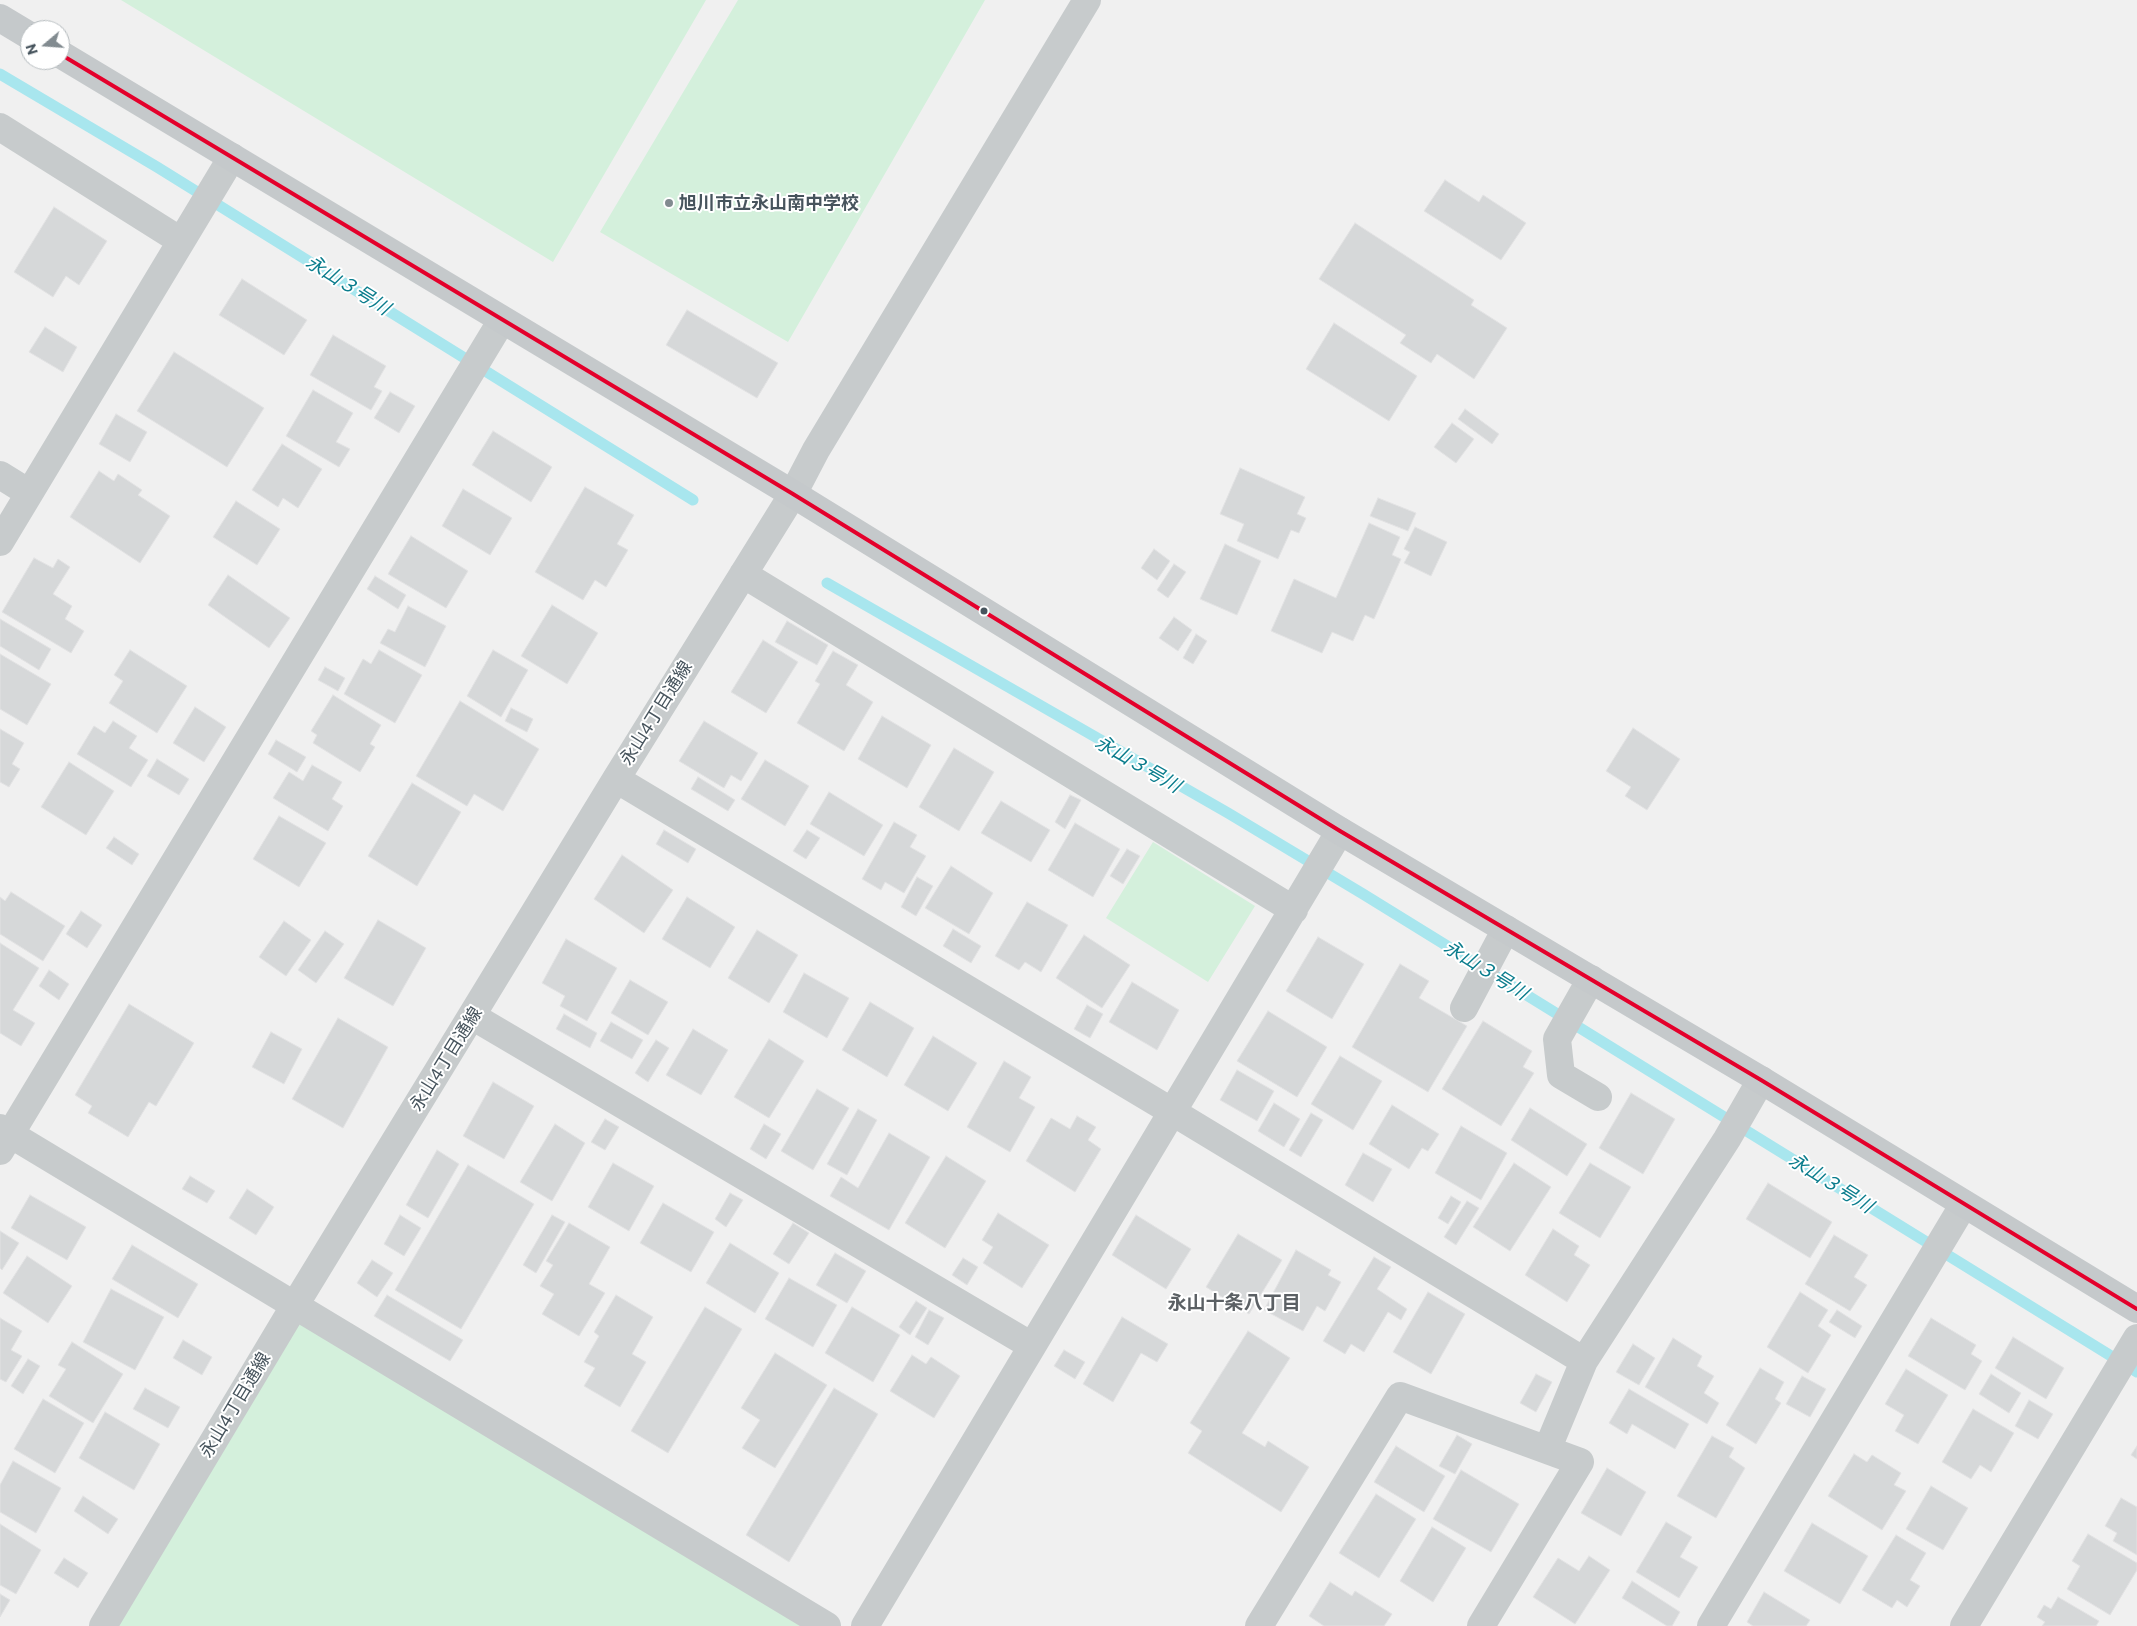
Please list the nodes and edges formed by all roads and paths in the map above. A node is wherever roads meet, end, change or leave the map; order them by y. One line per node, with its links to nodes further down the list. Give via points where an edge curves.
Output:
1 (1087, 0): 11 (street, 永山4丁目通線, via 816,450)
2 (0, 18): 3 (main road)
3 (20, 30)
4 (70, 60): 6 (main road)
5 (0, 128): 7 (street)
6 (232, 157): 7 (street); 8 (main road)
7 (182, 241): 10 (street)
8 (502, 320): 11 (main road); 24 (street)
9 (0, 475): 10 (street)
10 (29, 493): 12 (street)
11 (793, 494): 13 (street, 永山4丁目通線); 15 (main road)
12 (0, 542)
13 (743, 574): 14 (street, 永山4丁目通線); 16 (street)
14 (616, 779): 20 (street, 永山4丁目通線); 23 (street)
15 (1340, 831): 16 (street); 17 (main road)
16 (1300, 900): 23 (street)
17 (1506, 929): 18 (main road); 19 (street)
18 (1591, 979): 21 (main road); 22 (street, via 1557,1040 1561,1075)
19 (1464, 1008)
20 (472, 1016): 26 (street, 永山4丁目通線); 29 (street)
21 (1761, 1080): 25 (main road); 30 (street, via 1727,1139)
22 (1598, 1097)
23 (1171, 1111): 29 (street); 30 (street)
24 (4, 1138): 26 (street)
25 (1964, 1204): 27 (main road); 37 (street)
26 (295, 1305): 32 (street, 永山4丁目通線); 33 (street)
27 (2137, 1309)
28 (2136, 1340): 38 (street)
29 (1032, 1346): 34 (street)
30 (1584, 1361): 31 (street)
31 (1547, 1450): 35 (street, via 1400,1396); 36 (street, via 1580,1462)
32 (103, 1626)
33 (827, 1626)
34 (865, 1626)
35 (1259, 1626)
36 (1481, 1626)
37 (1711, 1626)
38 (1964, 1626)

